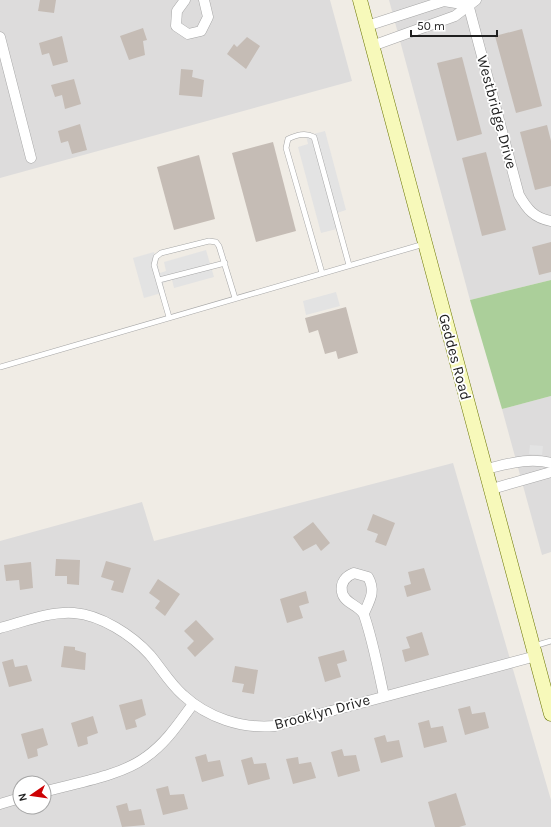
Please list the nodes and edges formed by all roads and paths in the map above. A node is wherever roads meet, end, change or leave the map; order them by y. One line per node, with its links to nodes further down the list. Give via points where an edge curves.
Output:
1 (184, 0): 2 (street, via 177,11 176,26 188,34 201,31 208,17)
2 (204, 0)
3 (360, 0): 5 (main road, Geddes Road)
4 (470, 2): 5 (street, via 444,1); 7 (street, via 455,16); 10 (street, Westbridge Drive, via 519,195 527,209 535,216)
5 (367, 26): 7 (main road, Geddes Road)
6 (0, 37): 8 (street)
7 (372, 46): 11 (main road, Geddes Road)
8 (4, 76): 9 (street)
9 (31, 158)
10 (551, 221)
11 (425, 243): 13 (lane); 20 (main road, Geddes Road)
12 (225, 263): 15 (lane); 15 (lane, via 216,242 209,240 161,253 156,257 154,265); 16 (lane)
13 (348, 265): 14 (lane); 14 (lane, via 314,137 308,134 297,135 288,139 286,148)
14 (322, 273): 16 (lane)
15 (159, 280): 17 (lane)
16 (235, 298): 17 (lane)
17 (169, 317): 18 (lane)
18 (0, 367)
19 (551, 463): 20 (street, via 528,460)
20 (486, 469): 22 (main road, Geddes Road)
21 (551, 472): 22 (street)
22 (492, 489): 26 (main road, Geddes Road)
23 (364, 613): 27 (street)
24 (0, 628): 28 (street, Brooklyn Drive, via 59,614 93,616 120,630 149,654 182,695)
25 (551, 641): 26 (lane)
26 (535, 652): 27 (street, Brooklyn Drive); 29 (main road, Geddes Road)
27 (384, 696): 28 (street, Brooklyn Drive, via 275,726 259,727 230,722)
28 (194, 704): 30 (street, via 166,739 145,758 123,769)
29 (551, 714)
30 (52, 790)
31 (12, 800): 32 (street)
32 (0, 804)

